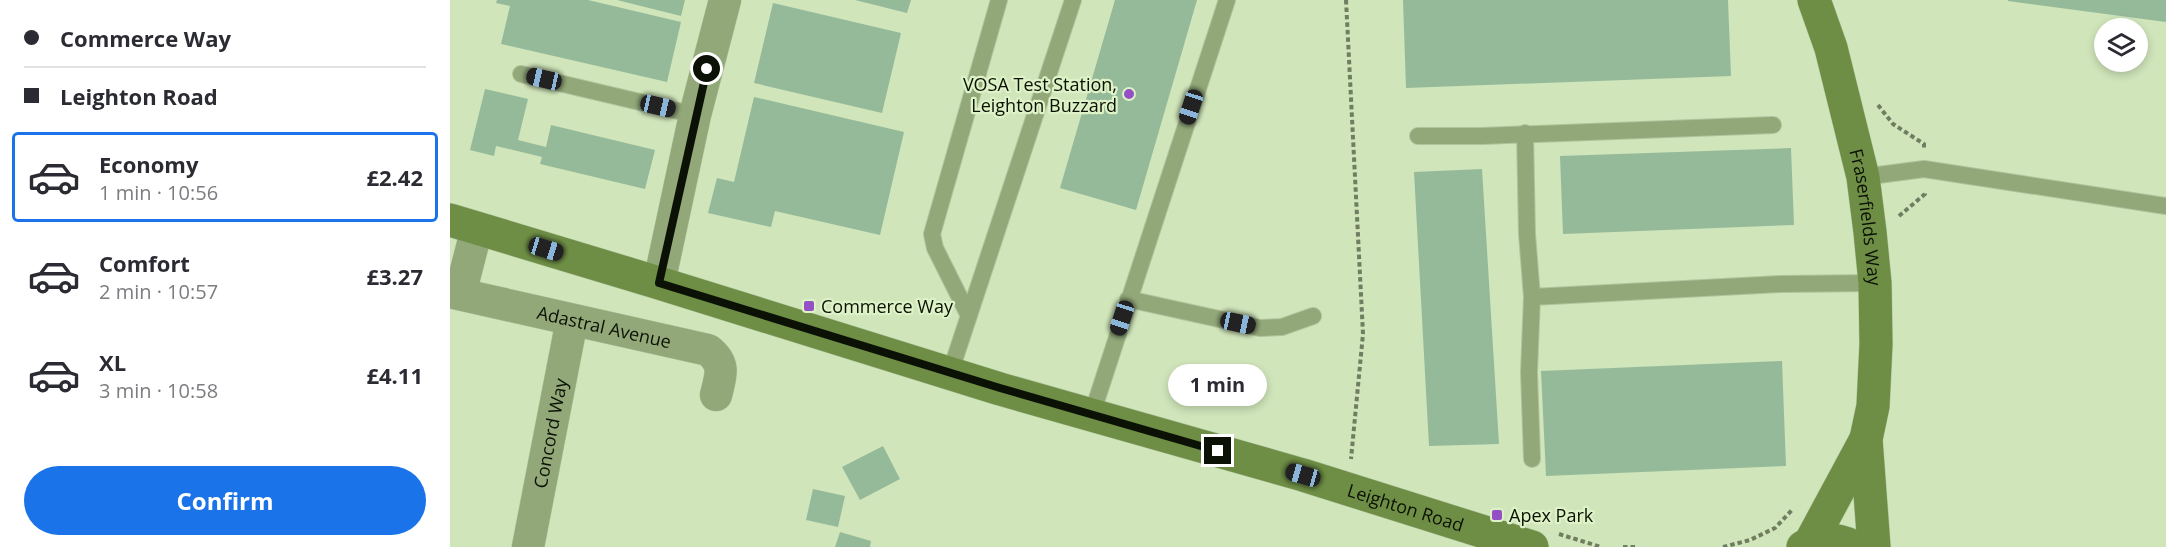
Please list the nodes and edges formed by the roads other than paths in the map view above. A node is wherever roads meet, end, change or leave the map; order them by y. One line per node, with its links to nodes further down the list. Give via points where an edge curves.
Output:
1 (725, 0): 7 (street)
2 (999, 0): 19 (lane, via 932,234 935,248)
3 (1073, 0): 19 (lane)
4 (1227, 0): 18 (lane)
5 (1814, 0): 11 (street, Fraserfields Way, via 1831,48)
6 (521, 74): 7 (lane)
7 (695, 115): 14 (street)
8 (1773, 125): 9 (lane)
9 (1525, 133): 10 (lane); 17 (lane)
10 (1418, 136)
11 (1863, 177): 12 (lane, via 1924,169); 15 (street, Fraserfields Way)
12 (2166, 206)
13 (464, 224): 14 (street, Leighton Road); 16 (street)
14 (659, 283): 22 (street, Leighton Road)
15 (1875, 283): 17 (lane); 25 (street, Fraserfields Way, via 1873,406)
16 (455, 293): 21 (street, Adastral Avenue)
17 (1532, 297): 26 (lane)
18 (1128, 299): 20 (lane, via 1260,328 1282,327); 24 (lane)
19 (969, 316): 22 (lane)
20 (1313, 316)
21 (572, 320): 23 (street, Adastral Avenue, via 708,350 718,357 722,371); 28 (street, Concord Way)
22 (950, 373): 24 (street, Leighton Road)
23 (716, 395)
24 (1092, 414): 29 (street, Leighton Road)
25 (1866, 439): 27 (street, Fraserfields Way); 31 (street, Fraserfields Way)
26 (1532, 459)
27 (1806, 545): 30 (street, via 1825,539)
28 (528, 547)
29 (1532, 547)
30 (1855, 547)
31 (1874, 547)

